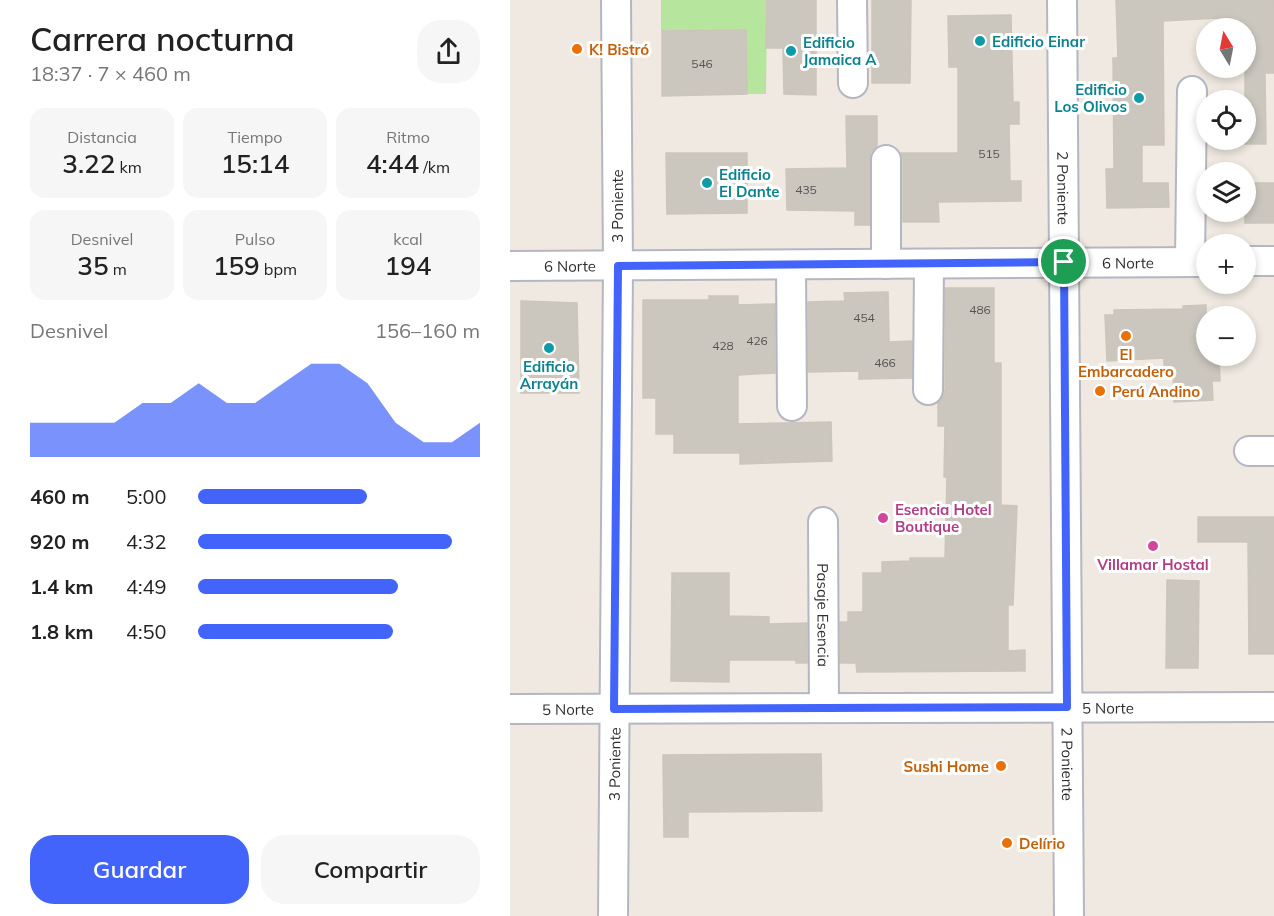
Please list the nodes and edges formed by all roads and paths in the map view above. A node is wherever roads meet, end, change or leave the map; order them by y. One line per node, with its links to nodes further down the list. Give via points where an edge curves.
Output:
1 (616, 0): 16 (street, 3 Poniente)
2 (852, 0): 4 (street)
3 (1062, 0): 10 (street, 2 Poniente)
4 (853, 83)
5 (1192, 91): 7 (street)
6 (886, 160): 12 (street)
7 (1197, 234)
8 (1256, 261): 9 (street)
9 (1274, 261)
10 (1064, 262): 11 (street, 6 Norte); 13 (street, 6 Norte); 20 (street, 2 Poniente)
11 (1196, 262)
12 (886, 264): 13 (street, 6 Norte); 14 (street, 6 Norte)
13 (929, 264): 17 (street)
14 (792, 265): 16 (street, 6 Norte); 18 (street)
15 (510, 266): 16 (street, 6 Norte)
16 (618, 266): 24 (street, 3 Poniente)
17 (927, 390)
18 (789, 406)
19 (823, 522): 22 (street, Pasaje Esencia)
20 (1067, 707): 21 (street, 5 Norte); 22 (street, 5 Norte); 26 (street, 2 Poniente)
21 (1274, 707)
22 (824, 708): 24 (street, 5 Norte)
23 (510, 709): 24 (street, 5 Norte)
24 (614, 709): 25 (street, 3 Poniente)
25 (613, 916)
26 (1069, 916)

